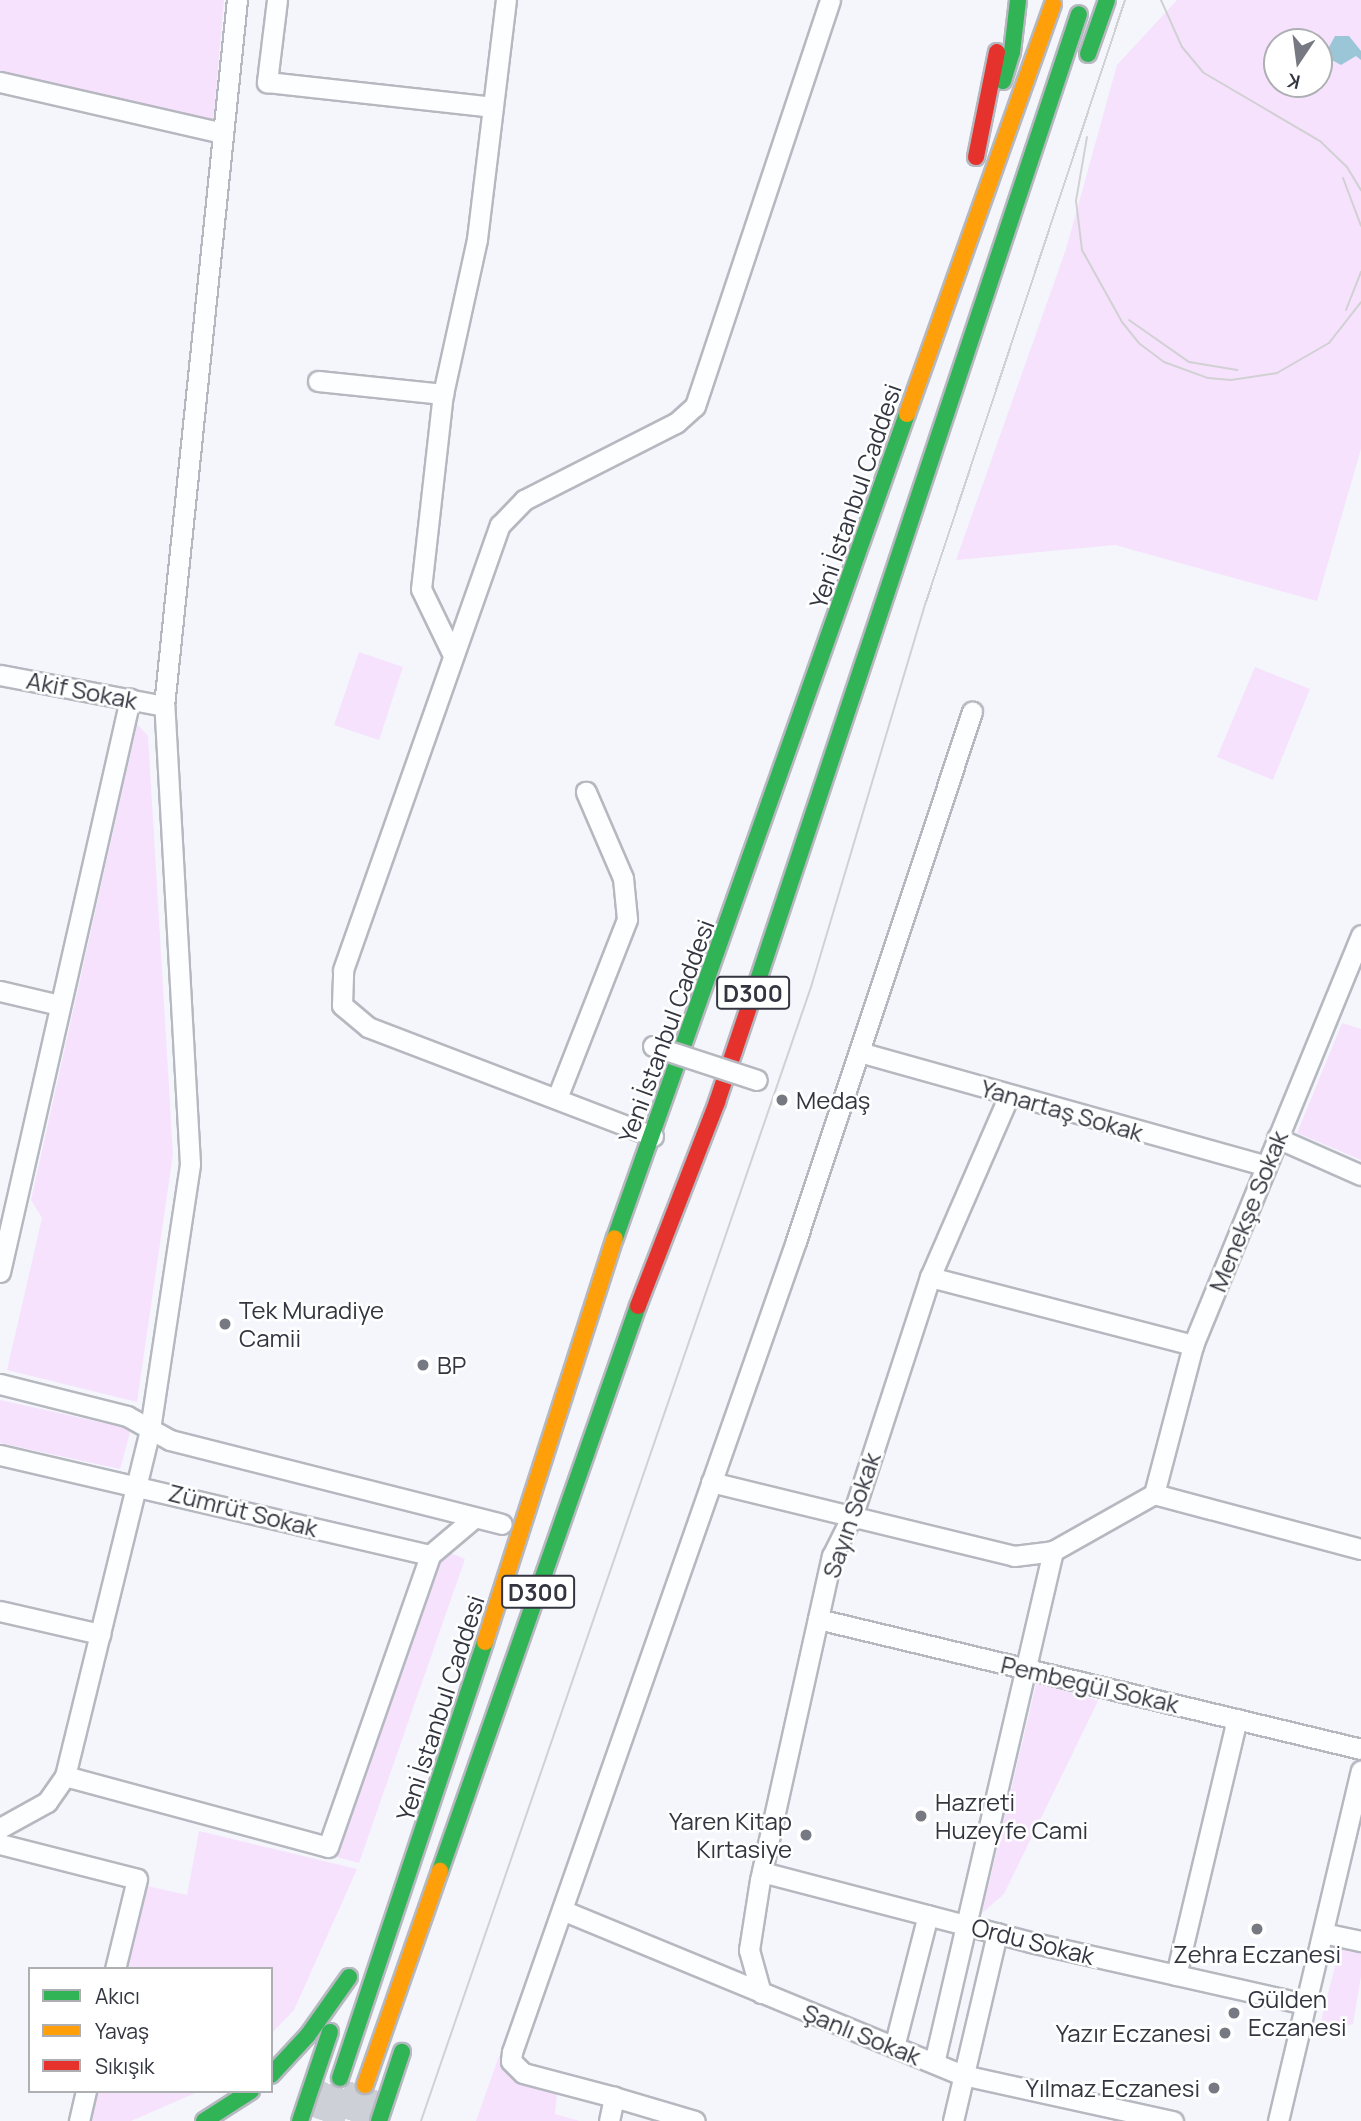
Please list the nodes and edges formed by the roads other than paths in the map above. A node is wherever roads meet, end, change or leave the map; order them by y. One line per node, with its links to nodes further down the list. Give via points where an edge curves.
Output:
1 (237, 0): 17 (street)
2 (277, 0): 16 (street, via 267,82)
3 (506, 0): 16 (street)
4 (830, 0): 22 (street, via 695,406 676,423 524,500 500,525)
5 (1018, 0): 13 (highway)
6 (1032, 0): 13 (highway)
7 (1100, 0): 12 (highway)
8 (1107, 0): 12 (highway)
9 (1054, 4): 28 (highway, Yeni İstanbul Caddesi)
10 (999, 10): 13 (highway, via 997,48 974,164)
11 (1079, 14): 29 (highway)
12 (1100, 21): 14 (highway)
13 (1013, 52)
14 (1082, 72)
15 (0, 82): 17 (street)
16 (492, 107): 20 (street, via 477,239)
17 (223, 133): 25 (street)
18 (318, 382): 20 (street)
19 (975, 383): 29 (highway, via 827,812)
20 (443, 394): 22 (street, via 421,590)
21 (849, 523): 28 (highway, via 769,761 753,824)
22 (452, 653): 37 (street, via 343,970 342,1005 368,1027)
23 (0, 675): 24 (street, Akif Sokak)
24 (130, 699): 25 (street, Akif Sokak); 32 (street)
25 (164, 706): 49 (street, via 190,1164)
26 (972, 712): 34 (street)
27 (586, 792): 37 (street, via 623,878 626,919)
28 (749, 866): 39 (highway, Yeni İstanbul Caddesi / D300)
29 (789, 884): 38 (highway, D300)
30 (1361, 934): 40 (street, Menekşe Sokak)
31 (0, 991): 32 (street)
32 (60, 1005): 43 (street)
33 (653, 1046): 35 (street, bridge)
34 (859, 1052): 36 (street, Yanartaş Sokak); 51 (street)
35 (757, 1080)
36 (1009, 1095): 41 (street, Yanartaş Sokak); 44 (street, Sayın Sokak)
37 (557, 1098): 39 (street)
38 (717, 1101): 46 (highway, via 680,1239); 88 (highway, D300, via 665,1229)
39 (653, 1136): 45 (highway, Yeni İstanbul Caddesi / D300)
40 (1278, 1138): 41 (street, Menekşe Sokak); 42 (street)
41 (1266, 1166): 47 (street, Menekşe Sokak)
42 (1361, 1175)
43 (0, 1272)
44 (930, 1277): 47 (street); 54 (street, Sayın Sokak)
45 (596, 1290): 56 (highway); 87 (highway, Yeni İstanbul Caddesi / D300, via 424,1834)
46 (644, 1343)
47 (1193, 1345): 53 (street, Menekşe Sokak)
48 (0, 1384): 49 (street, Zümrüt Sokak, via 127,1416)
49 (150, 1429): 52 (street); 55 (street, Zümrüt Sokak, via 170,1440)
50 (0, 1455): 52 (street, Zümrüt Sokak)
51 (711, 1482): 54 (street); 71 (street)
52 (137, 1484): 59 (street, Zümrüt Sokak); 62 (street)
53 (1154, 1494): 57 (street); 58 (street)
54 (853, 1514): 58 (street, via 1014,1556); 61 (street, Sayın Sokak, via 832,1556)
55 (474, 1518): 56 (street, Zümrüt Sokak); 59 (street)
56 (505, 1518)
57 (1361, 1549)
58 (1053, 1551): 63 (street)
59 (430, 1555): 67 (street, via 328,1847)
60 (0, 1611): 62 (street)
61 (818, 1619): 63 (street, Pembegül Sokak); 70 (street, Sayın Sokak)
62 (100, 1634): 67 (street)
63 (1028, 1669): 64 (street, Pembegül Sokak); 73 (street)
64 (1237, 1719): 65 (street, Pembegül Sokak); 78 (street)
65 (1361, 1749)
66 (1361, 1771): 75 (street)
67 (65, 1776): 68 (street, via 47,1802)
68 (0, 1828)
69 (0, 1844): 77 (street, via 137,1879)
70 (762, 1872): 72 (street, Ordu Sokak); 79 (street, Sayın Sokak, via 749,1950)
71 (562, 1910): 79 (street, Şanlı Sokak); 92 (street, via 511,2061 523,2073)
72 (928, 1915): 73 (street, Ordu Sokak); 82 (street)
73 (968, 1926): 74 (street, Ordu Sokak); 84 (street)
74 (997, 1933): 78 (street, Ordu Sokak); 86 (street)
75 (1323, 1933): 76 (street); 80 (street)
76 (1361, 1941)
77 (115, 1967)
78 (1175, 1975): 80 (street, Ordu Sokak)
79 (761, 1993): 82 (street, Şanlı Sokak)
80 (1306, 2004): 103 (street)
81 (408, 2035): 83 (highway)
82 (894, 2047): 84 (street, Şanlı Sokak)
83 (399, 2061): 97 (highway); 98 (highway)
84 (934, 2063): 86 (street, Şanlı Sokak)
85 (273, 2073): 91 (highway, via 308,2035 351,1970)
86 (963, 2075): 101 (street); 102 (street, Şanlı Sokak)
87 (340, 2078)
88 (365, 2085)
89 (86, 2093): 93 (street)
90 (248, 2093): 94 (highway)
91 (309, 2096): 95 (highway); 96 (highway)
92 (614, 2097): 99 (street); 100 (street)
93 (79, 2121)
94 (204, 2121)
95 (300, 2121)
96 (312, 2121)
97 (379, 2121)
98 (392, 2121)
99 (609, 2121)
100 (695, 2121)
101 (953, 2121)
102 (1173, 2121)
103 (1278, 2121)

